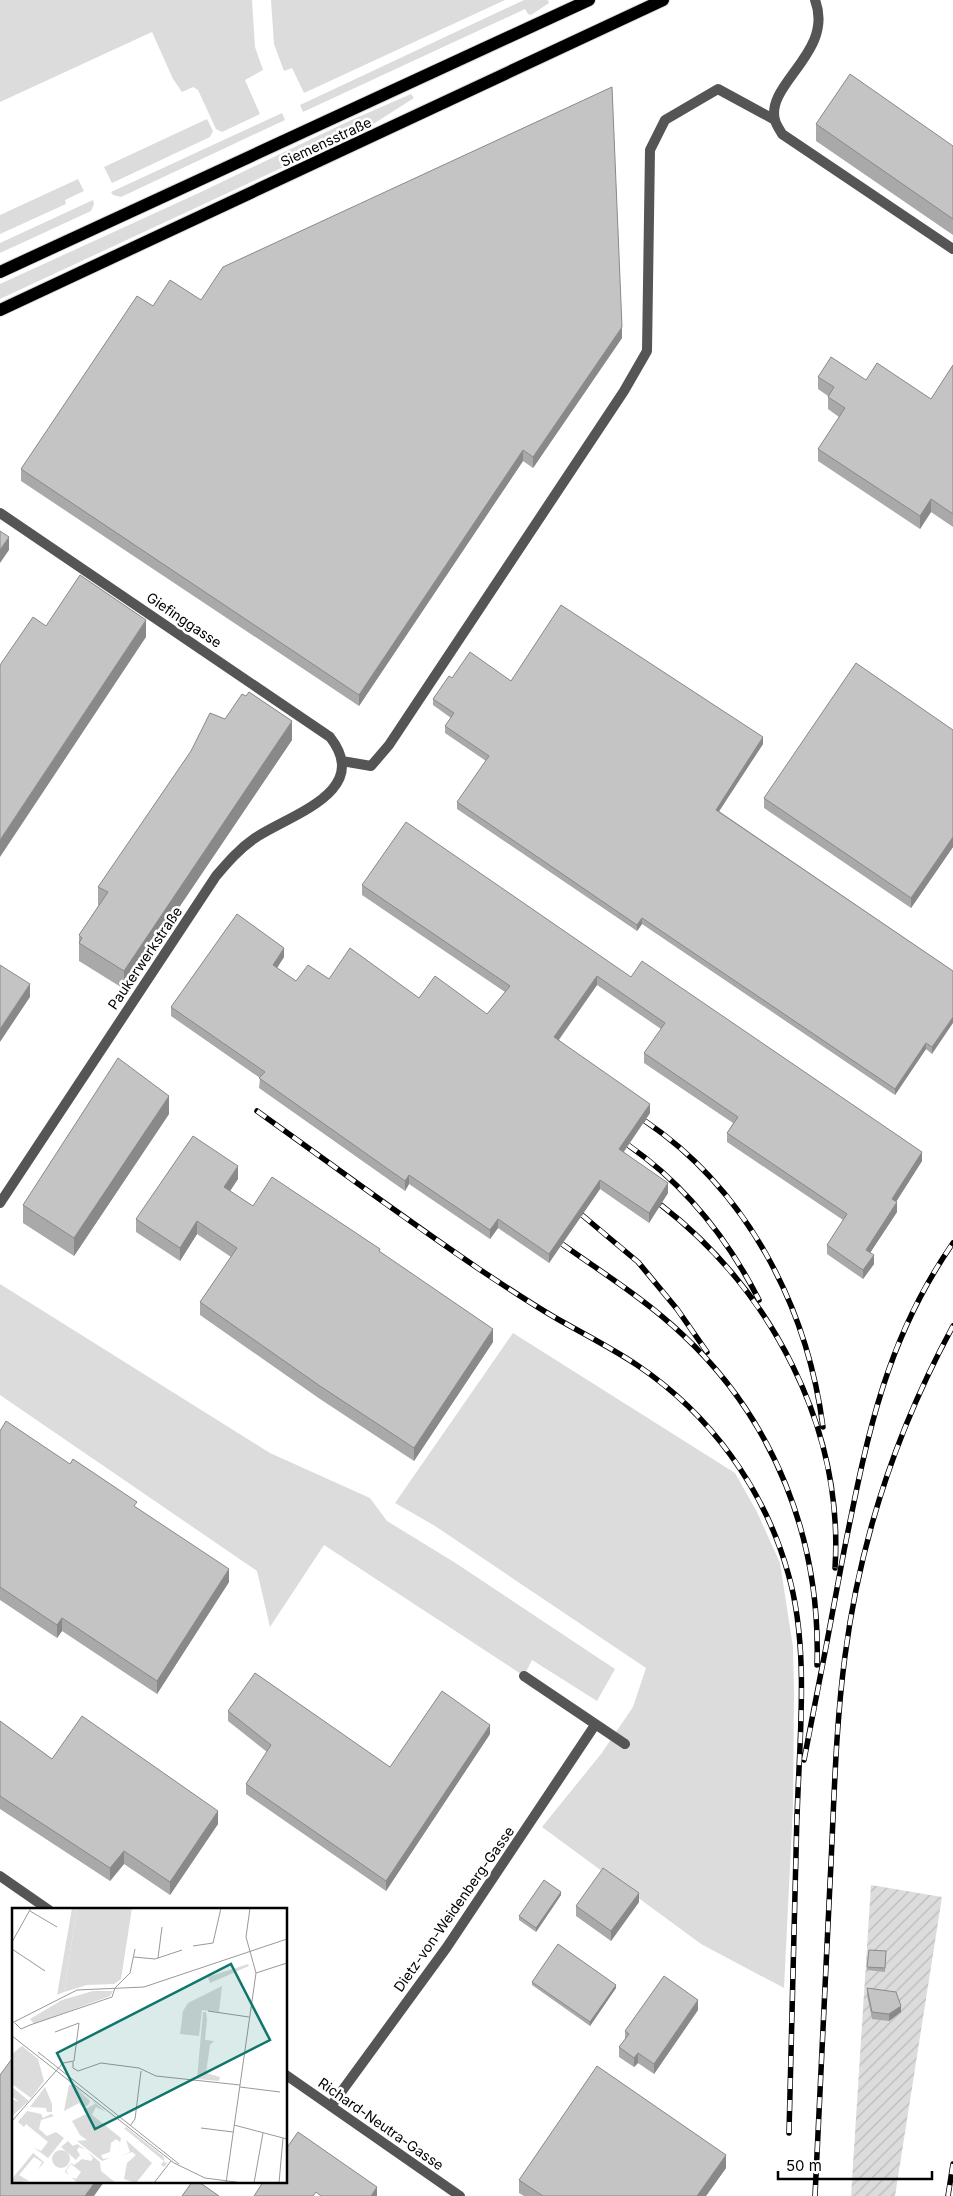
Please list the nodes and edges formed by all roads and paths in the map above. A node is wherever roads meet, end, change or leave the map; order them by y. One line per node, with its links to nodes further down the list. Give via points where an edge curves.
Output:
1 (589, 0): 6 (main road, Siemensstraße)
2 (663, 0): 7 (main road, Siemensstraße)
3 (815, 0): 4 (street, via 818,25 815,40 779,95 774,110)
4 (775, 120): 5 (street, via 782,134); 9 (street, via 718,89 665,120 650,150 647,351 624,392 389,745 371,766)
5 (953, 249)
6 (0, 272)
7 (0, 310)
8 (0, 513): 9 (street, Giefinggasse, via 330,737)
9 (342, 761): 10 (street, Paukerwerkstraße, via 339,778 328,794 256,838 233,856 220,872)
10 (0, 1203)
11 (524, 1676): 12 (street)
12 (595, 1725): 13 (street); 17 (street, Dietz-von-Weidenberg-Gasse, via 447,1947)
13 (625, 1744)
14 (0, 1876): 15 (street)
15 (46, 1908)
16 (288, 2076): 17 (street, Richard-Neutra-Gasse)
17 (331, 2106): 18 (street, Richard-Neutra-Gasse)
18 (460, 2196)

